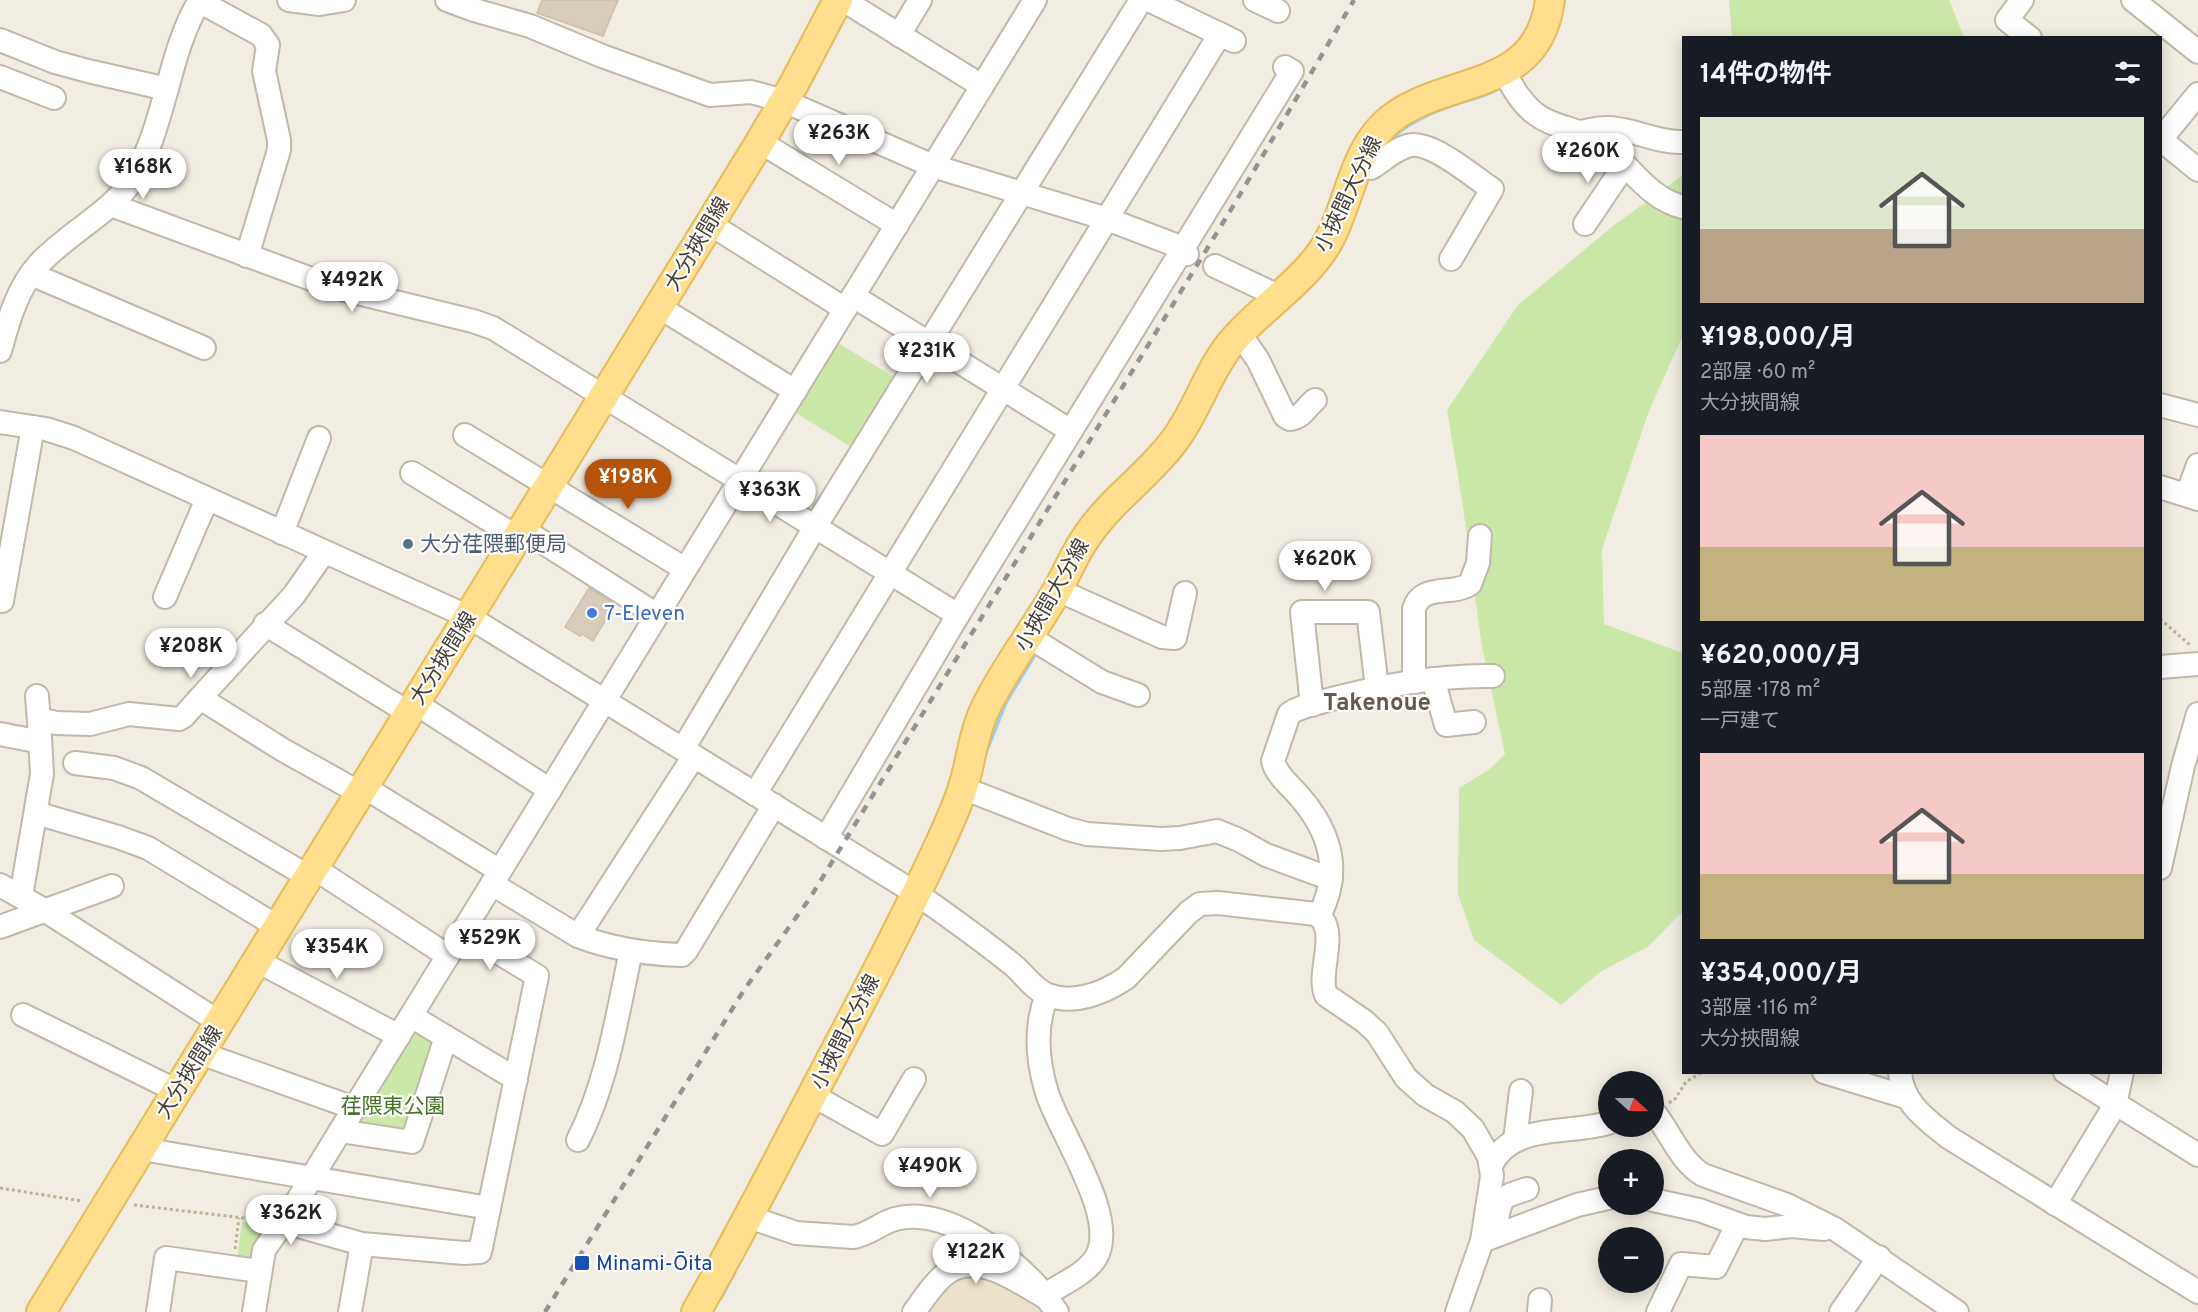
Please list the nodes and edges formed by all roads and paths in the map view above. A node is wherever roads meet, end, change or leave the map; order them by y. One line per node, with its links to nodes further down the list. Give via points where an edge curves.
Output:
1 (289, 0): 2 (street, via 320,4)
2 (344, 0)
3 (447, 0): 27 (street, via 530,26 710,95 751,92)
4 (838, 0): 27 (main road, 大分挾間線)
5 (843, 0): 16 (street)
6 (920, 0): 16 (street)
7 (1035, 0): 23 (street)
8 (1141, 0): 37 (street)
9 (1149, 0): 40 (street, via 1227,37)
10 (1255, 0): 15 (street)
11 (1550, 0): 22 (main road, 小挾間大分線, via 1547,19 1534,46)
12 (2022, 0): 17 (street, via 2007,20)
13 (2133, 0): 19 (street)
14 (200, 1): 24 (street, via 184,35); 45 (street, via 261,35 267,45 264,72 279,150)
15 (1278, 11)
16 (899, 35): 23 (street)
17 (2027, 36)
18 (0, 40): 24 (street, via 55,62)
19 (2198, 52)
20 (1285, 68): 44 (street, via 1292,71)
21 (0, 77): 26 (street)
22 (1508, 78): 28 (street, via 1543,119); 34 (main road, 小挾間大分線, via 1486,79 1398,114 1374,135)
23 (982, 86): 33 (street)
24 (167, 89): 38 (street, via 139,166 127,188)
25 (2198, 94): 29 (street)
26 (54, 98)
27 (784, 101): 31 (main road, 大分挾間線); 33 (street)
28 (1579, 132): 32 (street, via 1615,128); 35 (street, via 1600,143)
29 (2162, 137)
30 (2162, 141): 36 (street)
31 (760, 142): 41 (main road, 大分挾間線); 43 (street)
32 (1682, 142)
33 (933, 166): 37 (street); 43 (street)
34 (1358, 166): 46 (street, via 1371,168 1401,148 1422,144 1492,189); 49 (main road, 小挾間大分線, via 1324,250)
35 (1624, 166): 39 (street, via 1662,199); 42 (street)
36 (2198, 170)
37 (1022, 193): 40 (street); 54 (street)
38 (111, 205): 45 (street); 48 (street, via 46,256)
39 (1682, 207)
40 (1107, 219): 44 (street); 57 (street)
41 (710, 224): 50 (street); 51 (main road, 大分挾間線)
42 (1585, 224)
43 (897, 225): 50 (street)
44 (1185, 251): 65 (street)
45 (247, 256): 59 (street, via 333,287 493,328)
46 (1451, 259)
47 (1215, 266): 49 (street)
48 (31, 274): 52 (street); 55 (street)
49 (1278, 296): 53 (main road, 小挾間大分線)
50 (849, 303): 54 (street); 58 (street)
51 (658, 308): 58 (street); 59 (main road, 大分挾間線)
52 (4, 320): 56 (street)
53 (1240, 334): 60 (street, via 1258,360 1285,416 1301,416); 82 (main road, 小挾間大分線, via 1220,360 1173,444 1089,531)
54 (929, 343): 57 (street); 75 (street)
55 (204, 348)
56 (0, 351)
57 (1002, 388): 65 (street); 81 (street)
58 (795, 391): 70 (street)
59 (604, 396): 70 (street); 71 (main road, 大分挾間線)
60 (1315, 400)
61 (2162, 406): 62 (street)
62 (2198, 415)
63 (0, 422): 64 (street)
64 (33, 427): 74 (street, via 74,438); 85 (street)
65 (1071, 431): 87 (street)
66 (465, 435): 71 (street)
67 (319, 438): 76 (street)
68 (2198, 465): 73 (street)
69 (412, 473): 77 (street)
70 (740, 481): 75 (street); 80 (street)
71 (549, 485): 77 (main road, 大分挾間線); 80 (street)
72 (2162, 488): 73 (street)
73 (2192, 497)
74 (207, 499): 76 (street); 84 (street)
75 (815, 527): 81 (street); 108 (street)
76 (282, 533): 79 (street)
77 (520, 533): 86 (street); 88 (main road, 大分挾間線)
78 (1480, 536): 96 (street, via 1478,563 1470,584 1427,593 1416,601)
79 (324, 552): 88 (street); 90 (street, via 294,595)
80 (685, 569): 86 (street)
81 (889, 572): 87 (street); 113 (street)
82 (1058, 590): 83 (street, via 1170,639 1175,638); 91 (main road, 小挾間大分線)
83 (1185, 593)
84 (165, 597)
85 (2, 601)
86 (657, 615): 101 (street)
87 (958, 615): 115 (street)
88 (469, 617): 101 (street); 103 (main road, 大分挾間線)
89 (2162, 621): 92 (path)
90 (265, 624): 100 (street); 103 (street)
91 (1029, 637): 98 (street, via 1102,682); 110 (main road, 小挾間大分線, via 985,709)
92 (2198, 652)
93 (2198, 664): 94 (street)
94 (2162, 667)
95 (1492, 676): 96 (street)
96 (1424, 680): 97 (street); 105 (street, via 1446,725)
97 (1377, 688): 102 (street); 102 (street, via 1368,612 1302,612)
98 (1138, 695)
99 (37, 696): 106 (street)
100 (200, 698): 106 (street, via 179,719 129,714 90,724 44,720); 111 (street, via 283,750)
101 (604, 701): 108 (street); 112 (street)
102 (1312, 705): 119 (street, via 1289,714 1273,760 1277,772 1311,810 1325,836)
103 (412, 708): 111 (main road, 大分挾間線); 112 (street)
104 (2198, 714): 116 (street)
105 (1474, 722)
106 (40, 730): 107 (street, via 36,741); 114 (street, via 42,774)
107 (0, 734)
108 (688, 752): 113 (street); 129 (street)
109 (75, 763): 117 (street, via 114,768 141,778)
110 (963, 788): 119 (street, via 1087,834 1161,839 1217,831 1266,855); 122 (main road, 小挾間大分線)
111 (362, 790): 117 (main road, 大分挾間線); 118 (street)
112 (550, 790): 118 (street)
113 (765, 800): 115 (street); 130 (street, via 686,951 682,955)
114 (36, 813): 123 (street); 127 (street, via 148,848)
115 (826, 838): 122 (street)
116 (2162, 859)
117 (311, 872): 127 (main road, 大分挾間線); 131 (street)
118 (496, 877): 128 (street); 129 (street)
119 (1331, 879): 125 (street, via 1328,898)
120 (0, 885): 123 (street)
121 (112, 886): 124 (street)
122 (917, 894): 133 (street); 149 (main road, 小挾間大分線)
123 (21, 896): 124 (street)
124 (46, 911): 126 (street); 136 (street)
125 (1319, 915): 133 (street, via 1227,903 1200,904 1118,984 1077,998); 161 (street, via 1324,921 1327,943 1323,985 1326,995 1377,1033 1416,1088 1455,1112 1473,1129)
126 (0, 927)
127 (278, 927): 132 (main road, 大分挾間線)
128 (463, 931): 131 (street); 145 (street, via 537,976)
129 (578, 936): 130 (street)
130 (631, 951): 157 (street, via 603,1080)
131 (448, 956): 135 (street)
132 (257, 961): 136 (main road, 大分挾間線); 137 (street)
133 (1047, 995): 182 (street, via 1038,1025 1042,1073 1102,1228 1098,1252 1090,1265)
134 (23, 1015): 147 (street)
135 (411, 1016): 137 (street); 138 (street)
136 (219, 1022): 139 (main road, 大分挾間線)
137 (399, 1036): 153 (street)
138 (446, 1037): 145 (street); 156 (street, via 412,1142)
139 (200, 1053): 147 (main road, 大分挾間線); 153 (street)
140 (1699, 1074): 151 (path)
141 (1831, 1074): 150 (street)
142 (1900, 1074): 150 (street)
143 (2068, 1074): 152 (street)
144 (2122, 1074): 152 (street)
145 (516, 1079): 170 (street)
146 (914, 1079): 149 (street, via 882,1134)
147 (177, 1091): 159 (main road, 大分挾間線)
148 (1521, 1091): 158 (street)
149 (812, 1095): 171 (main road, 小挾間大分線)
150 (1906, 1097): 168 (street, via 1948,1137)
151 (1664, 1105)
152 (2115, 1105): 160 (street); 168 (street)
153 (354, 1108): 156 (street)
154 (1664, 1120): 175 (street, via 1684,1158 1703,1175 1787,1205)
155 (1598, 1125): 158 (street)
156 (340, 1131): 162 (street)
157 (578, 1140)
158 (1515, 1140): 161 (street, via 1497,1153)
159 (142, 1149): 162 (street); 183 (main road, 大分挾間線)
160 (2198, 1155)
161 (1491, 1165): 176 (street)
162 (311, 1179): 170 (street); 173 (street)
163 (0, 1188): 166 (path)
164 (1527, 1189): 176 (street, via 1500,1201)
165 (1598, 1200): 176 (street)
166 (93, 1202)
167 (1664, 1202): 174 (street, via 1699,1210)
168 (2055, 1204): 181 (street)
169 (131, 1205): 172 (path)
170 (489, 1208): 177 (street, via 480,1252)
171 (748, 1217): 182 (street, via 796,1233 853,1237 895,1219 939,1221 995,1249 1036,1284); 187 (main road, 小挾間大分線)
172 (239, 1218): 173 (path); 179 (path)
173 (284, 1222): 177 (street); 180 (street, via 264,1250)
174 (1737, 1225): 175 (street); 190 (street, via 1716,1267 1681,1264)
175 (1835, 1229): 178 (street)
176 (1488, 1239): 189 (street)
177 (362, 1244): 186 (street)
178 (1879, 1257): 191 (street); 192 (street)
179 (234, 1267): 180 (street); 184 (street, via 166,1258)
180 (259, 1270): 185 (street)
181 (2198, 1292)
182 (1050, 1304): 188 (street, via 999,1272 968,1264 944,1275)
183 (41, 1312)
184 (158, 1312)
185 (254, 1312)
186 (350, 1312)
187 (696, 1312)
188 (914, 1312)
189 (1457, 1312)
190 (1658, 1312)
191 (1840, 1312)
192 (1957, 1312)

